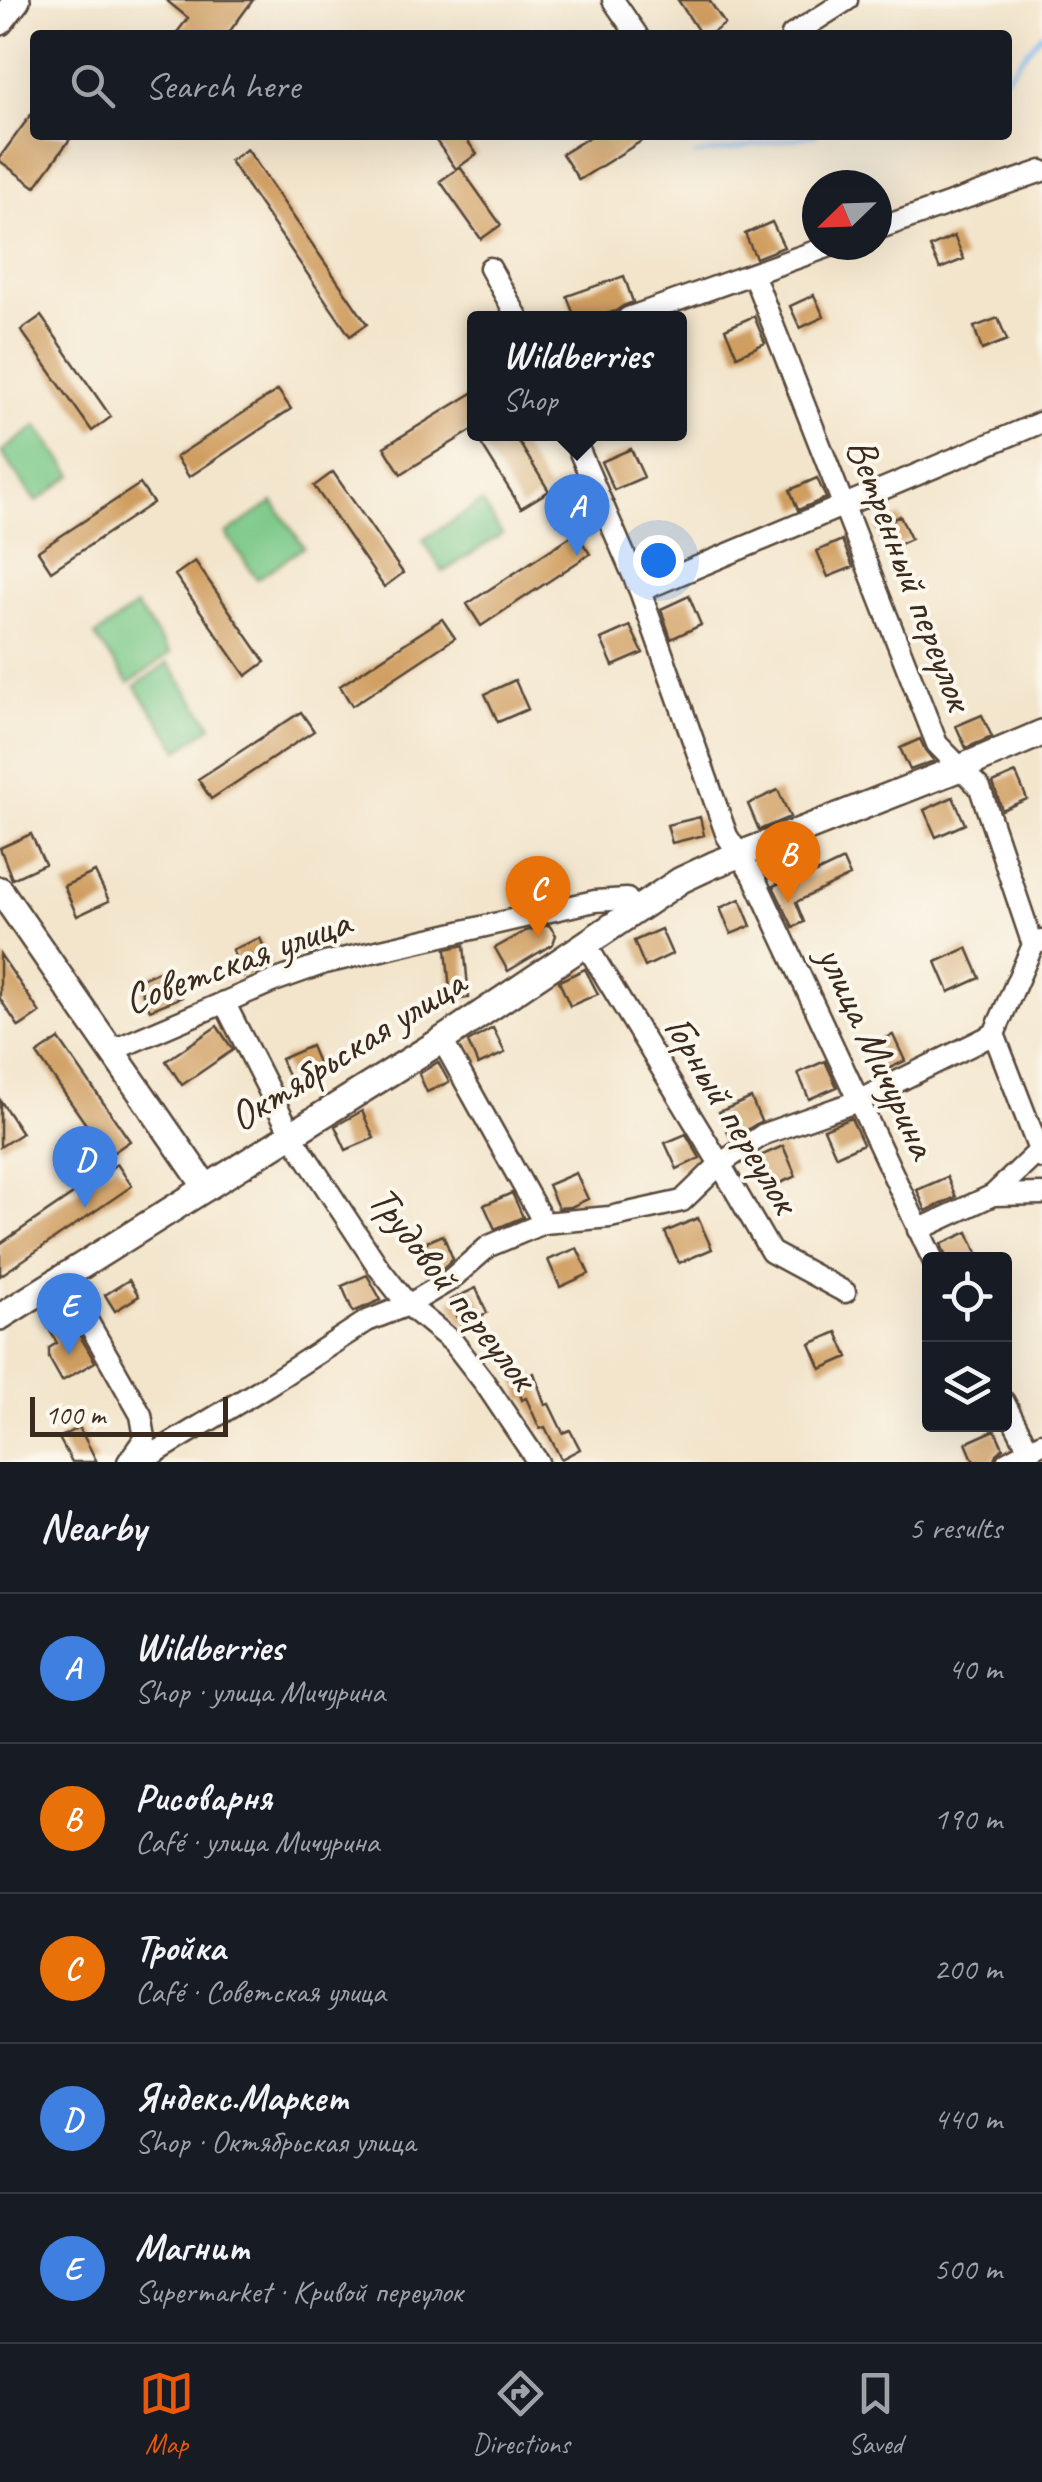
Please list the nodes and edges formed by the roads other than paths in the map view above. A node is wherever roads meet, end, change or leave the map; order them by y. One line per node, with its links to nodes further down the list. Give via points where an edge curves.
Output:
1 (17, 0): 4 (main road)
2 (613, 0): 5 (street)
3 (848, 0): 6 (street)
4 (0, 22)
5 (633, 30)
6 (800, 30)
7 (1042, 170): 8 (street)
8 (892, 224)
9 (802, 256): 11 (street)
10 (490, 268): 12 (street)
11 (753, 274): 13 (street); 16 (street, Ветренный переулок)
12 (514, 311)
13 (648, 311)
14 (1042, 422): 16 (street)
15 (575, 441): 17 (street, улица Мичурина)
16 (842, 504): 17 (street); 19 (street, Ветренный переулок, via 937,744)
17 (640, 591): 20 (street, улица Мичурина)
18 (1042, 733): 19 (main road)
19 (960, 768): 20 (main road); 24 (street, Ветренный переулок, via 980,788)
20 (739, 855): 23 (main road, Октябрьская улица, via 681,880); 29 (street, улица Мичурина)
21 (0, 890): 28 (main road)
22 (627, 899): 25 (street, Советская улица, via 325,963)
23 (584, 943): 27 (main road, Октябрьская улица); 33 (street, Горный переулок)
24 (1037, 943): 26 (street)
25 (224, 1002): 28 (street, Советская улица); 31 (street, Трудовой переулок)
26 (994, 1034): 29 (street); 30 (street)
27 (442, 1040): 31 (main road, Октябрьская улица); 37 (street)
28 (111, 1051): 34 (main road)
29 (858, 1101): 33 (street, via 764,1134); 38 (street, улица Мичурина)
30 (1034, 1115): 32 (street)
31 (292, 1134): 34 (main road, Октябрьская улица); 42 (street, Трудовой переулок)
32 (1041, 1154): 36 (street)
33 (720, 1164): 37 (street, via 682,1200); 41 (street, Горный переулок, via 770,1252)
34 (206, 1187): 40 (main road, Октябрьская улица)
35 (1042, 1194): 36 (street)
36 (993, 1195): 38 (street)
37 (544, 1223): 42 (street, via 489,1246)
38 (918, 1230): 39 (street, улица Мичурина)
39 (929, 1252)
40 (63, 1278): 43 (main road, Октябрьская улица); 46 (street, via 141,1415 145,1438)
41 (845, 1292)
42 (408, 1305): 47 (street, via 367,1321); 48 (street, Трудовой переулок, via 453,1342)
43 (0, 1317)
44 (1012, 1414): 45 (street)
45 (1035, 1447): 49 (street)
46 (128, 1462)
47 (140, 1462)
48 (538, 1462)
49 (1008, 1462)

